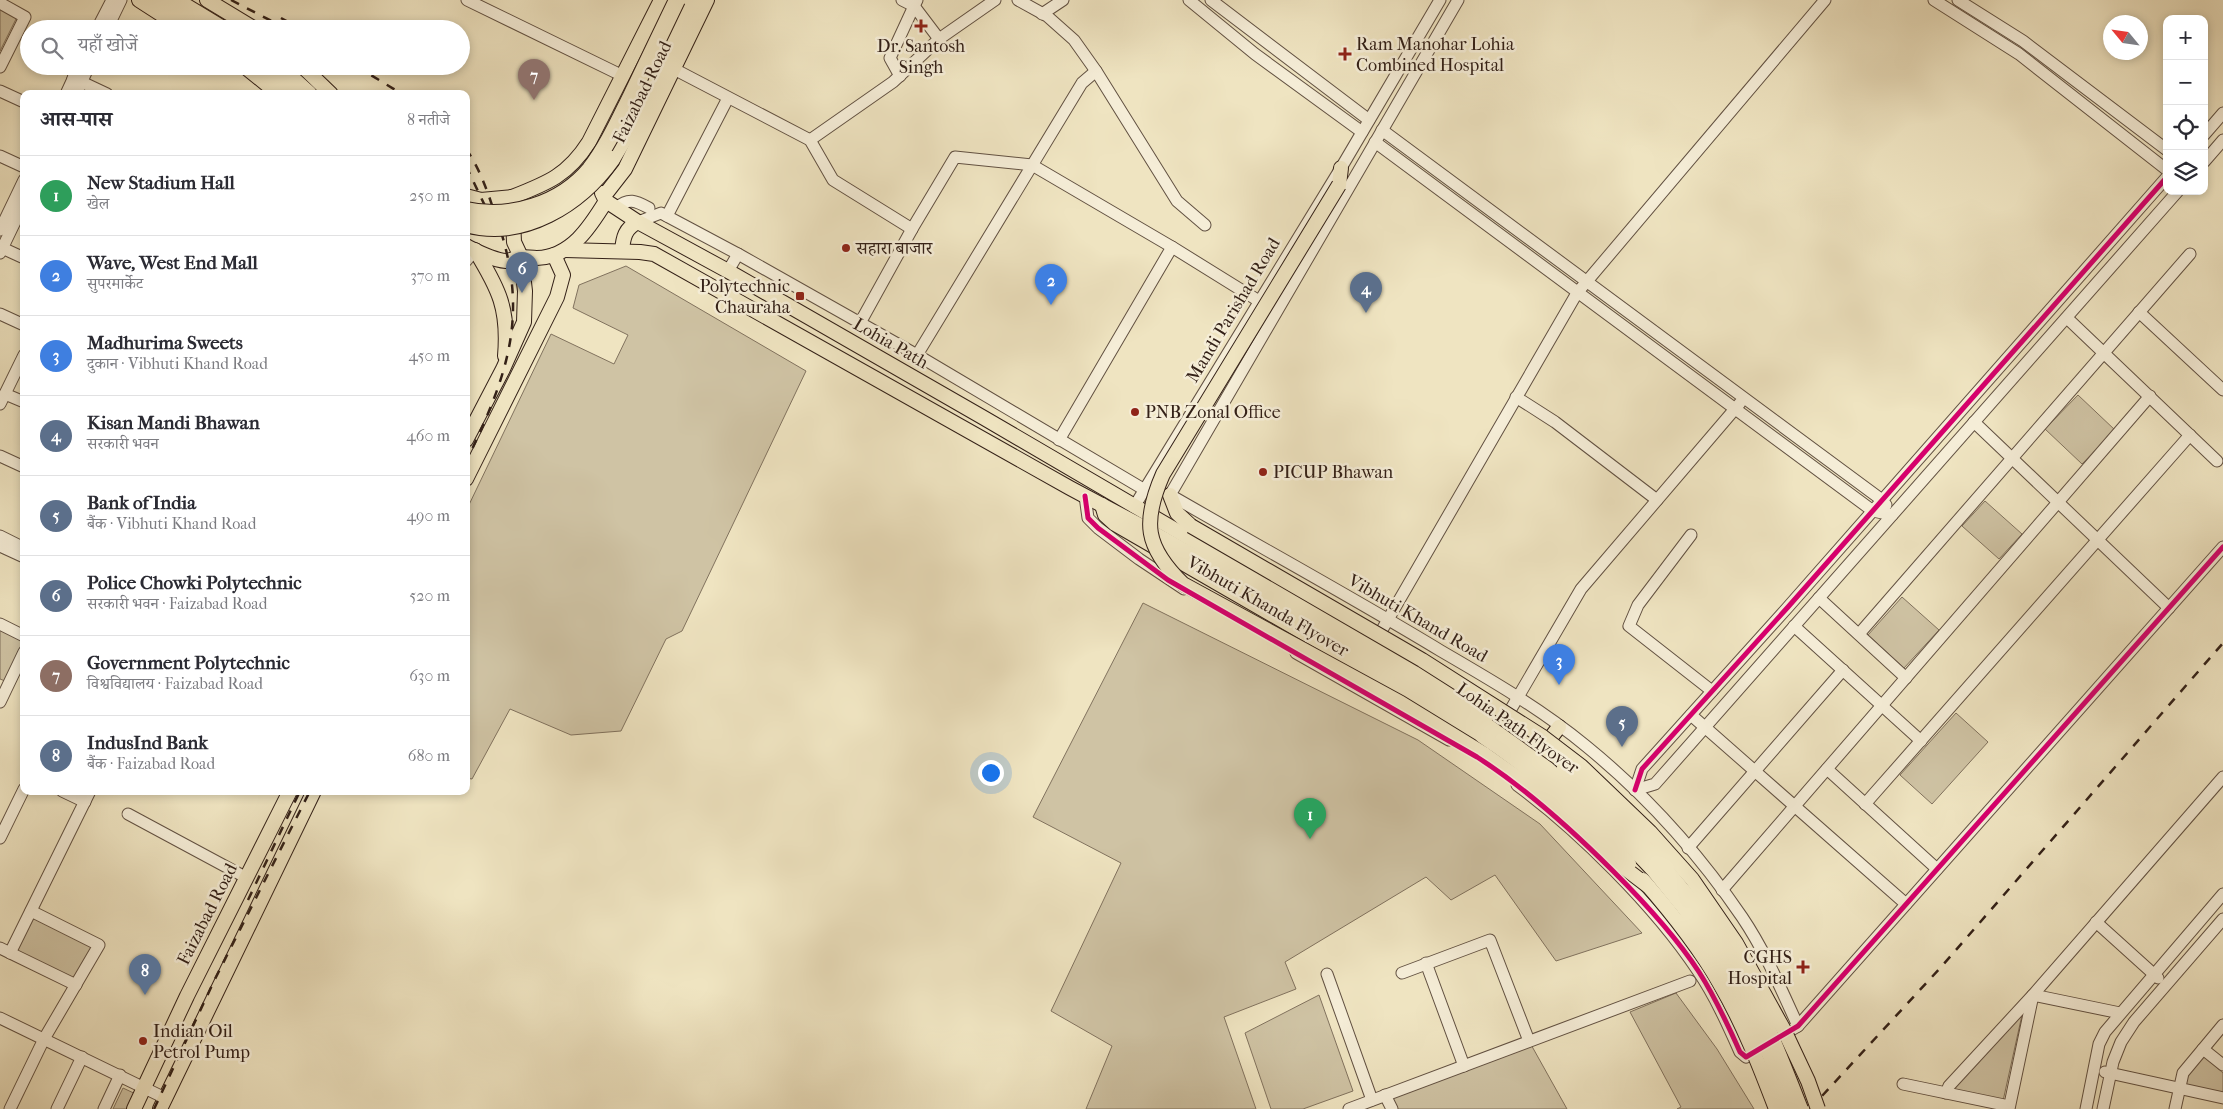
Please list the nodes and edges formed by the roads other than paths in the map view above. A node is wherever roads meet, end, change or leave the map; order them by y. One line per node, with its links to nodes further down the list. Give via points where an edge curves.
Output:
1 (112, 0): 29 (street)
2 (121, 0): 30 (street)
3 (139, 0): 31 (main road)
4 (153, 0): 32 (highway)
5 (175, 0): 33 (highway)
6 (208, 0): 34 (main road)
7 (467, 0): 47 (street)
8 (662, 0): 47 (main road, Faizabad Road)
9 (677, 0): 83 (highway, bridge, via 615,130 590,169 548,200 527,209 504,213)
10 (692, 0): 89 (highway, bridge, via 627,134 601,174 575,198 532,222 502,227)
11 (707, 0): 39 (main road, Faizabad Road)
12 (902, 0): 24 (street)
13 (995, 0): 37 (street)
14 (1018, 0): 26 (street)
15 (1062, 0): 26 (street)
16 (1189, 0): 27 (street)
17 (1211, 0): 25 (street)
18 (1440, 0): 61 (street, Mandi Parishad Road)
19 (1458, 0): 62 (street)
20 (1825, 0): 107 (street)
21 (1934, 0): 75 (street, via 2019,54)
22 (1958, 0): 69 (street, via 2023,41)
23 (0, 3): 28 (street, via 25,17)
24 (916, 3): 37 (street); 48 (street, via 890,58)
25 (1221, 8): 27 (street); 36 (street); 61 (street)
26 (1042, 14): 40 (street, via 1074,40)
27 (1210, 16): 36 (street)
28 (24, 20)
29 (102, 20)
30 (111, 20)
31 (178, 20)
32 (181, 20)
33 (208, 20)
34 (240, 20)
35 (20, 27): 38 (street)
36 (1227, 31): 64 (street)
37 (938, 39): 48 (street)
38 (0, 68)
39 (674, 69): 58 (street); 77 (main road, Faizabad Road)
40 (1096, 71): 74 (street, via 1082,84); 90 (street, via 1177,201)
41 (78, 75): 49 (street)
42 (81, 75): 49 (street)
43 (255, 75): 54 (main road)
44 (269, 75): 55 (highway)
45 (288, 75): 56 (highway)
46 (311, 75): 57 (main road)
47 (623, 76): 67 (main road, Faizabad Road)
48 (900, 76): 65 (street)
49 (77, 80): 51 (street); 52 (street); 53 (street)
50 (0, 90): 59 (street)
51 (69, 90)
52 (76, 90)
53 (98, 90)
54 (273, 90)
55 (285, 90)
56 (305, 90)
57 (327, 90)
58 (728, 98): 65 (street); 87 (street)
59 (20, 100)
60 (2223, 113): 63 (street)
61 (1369, 120): 64 (street, Mandi Parishad Road)
62 (1382, 130): 68 (street); 107 (street)
63 (2208, 130)
64 (1362, 132): 76 (street, Mandi Parishad Road)
65 (810, 140): 92 (street, via 833,180)
66 (2223, 140): 71 (street)
67 (589, 142): 72 (main road, Faizabad Road); 77 (main road, via 608,160)
68 (1375, 142): 108 (street); 135 (street)
69 (2163, 147)
70 (0, 156): 73 (street)
71 (2208, 157)
72 (575, 163): 81 (main road, via 542,185); 84 (main road)
73 (20, 165)
74 (1032, 165): 92 (street, via 955,158); 95 (street); 116 (street)
75 (2163, 167)
76 (1341, 168): 109 (street, Mandi Parishad Road); 194 (main road, Vibhuti Khanda Flyover, bridge, via 1339,185 1163,474 1153,496 1151,538 1166,568 1183,584 1392,698 1484,754 1552,802)
77 (625, 170): 84 (main road, Faizabad Road)
78 (2163, 182): 143 (street)
79 (20, 189): 91 (street)
80 (2175, 195): 112 (street)
81 (512, 197): 82 (main road); 105 (main road, via 514,242)
82 (470, 201)
83 (470, 202)
84 (609, 202): 86 (street, via 634,200); 88 (main road, Lohia Path); 99 (main road, via 580,238)
85 (20, 207): 91 (street)
86 (649, 208)
87 (667, 216): 88 (street, via 662,213); 93 (street)
88 (638, 222): 97 (main road, via 626,232); 104 (main road, Lohia Path)
89 (470, 224)
90 (1205, 225)
91 (4, 226): 96 (street)
92 (912, 229): 114 (street)
93 (696, 232): 94 (street); 104 (street)
94 (711, 240): 101 (street); 104 (street)
95 (1172, 247): 109 (street); 131 (street)
96 (1, 249): 103 (street)
97 (622, 251): 99 (main road); 141 (main road, Lohia Path Flyover, via 654,254)
98 (470, 252): 105 (main road, via 506,261)
99 (559, 252): 105 (main road, via 538,258); 138 (main road, via 563,275 557,297)
100 (470, 253): 120 (main road, via 500,294 504,308 507,335)
101 (738, 254): 106 (street); 114 (street)
102 (2190, 254): 110 (street)
103 (20, 256)
104 (701, 256): 106 (main road, Lohia Path)
105 (521, 257): 120 (main road, via 524,322)
106 (728, 271): 145 (main road, Lohia Path)
107 (1587, 281): 108 (street); 118 (street)
108 (1577, 293): 119 (street); 123 (street)
109 (1259, 301): 132 (street, Mandi Parishad Road)
110 (2139, 312): 115 (street); 121 (street)
111 (0, 314): 113 (street)
112 (2067, 318): 115 (street); 128 (street)
113 (20, 323)
114 (860, 323): 116 (street)
115 (2104, 353): 122 (street); 134 (street)
116 (917, 355): 131 (street)
117 (20, 363): 125 (street)
118 (1700, 365): 119 (street); 124 (street)
119 (1676, 366): 127 (street)
120 (503, 369): 129 (main road)
121 (2223, 390)
122 (2150, 396): 130 (street); 144 (street)
123 (1516, 397): 142 (street, via 1555,422); 157 (street)
124 (1744, 398): 127 (street); 143 (street)
125 (2, 399): 126 (street)
126 (20, 401)
127 (1735, 409): 142 (street); 146 (street)
128 (1974, 422): 134 (street); 147 (street)
129 (470, 432)
130 (2190, 435): 136 (street); 150 (street)
131 (1059, 440): 139 (street)
132 (1170, 446): 135 (street); 139 (street, Mandi Parishad Road)
133 (0, 456): 137 (street)
134 (2012, 458): 144 (street); 161 (street)
135 (1190, 459): 140 (street)
136 (2218, 461)
137 (20, 465)
138 (470, 471)
139 (1145, 490): 145 (street, Mandi Parishad Road)
140 (1170, 495): 157 (street, Vibhuti Khand Road); 242 (main road, Lohia Path Flyover, bridge, via 1177,513 1191,526 1430,665 1543,737 1581,766 1650,832 1692,880 1736,942 1784,1030)
141 (1085, 496): 175 (main road, Lohia Path Flyover, via 1337,637); 213 (street, via 1088,518 1168,580 1477,757 1556,817 1643,901 1677,942 1713,996 1740,1052 1746,1057)
142 (1657, 500): 168 (street, via 1581,588)
143 (1882, 500): 146 (street); 147 (street)
144 (2058, 502): 150 (street); 165 (street)
145 (1134, 507): 148 (main road, Lohia Path)
146 (1873, 511): 147 (street); 167 (street)
147 (1892, 515): 155 (street)
148 (1156, 520): 162 (main road, Lohia Path Flyover)
149 (1691, 535): 167 (street, via 1638,605 1629,626)
150 (2098, 540): 156 (street); 176 (street)
151 (2, 544): 152 (street); 154 (street)
152 (20, 547)
153 (2223, 547): 156 (street)
154 (20, 555)
155 (1819, 598): 159 (street); 161 (street)
156 (2169, 608): 192 (street)
157 (1388, 619): 162 (street); 168 (street, Vibhuti Khand Road)
158 (0, 624): 160 (street)
159 (1794, 626): 164 (street); 174 (street)
160 (20, 634)
161 (1859, 634): 165 (street)
162 (1373, 646): 172 (main road, Lohia Path Flyover)
163 (20, 658): 166 (street)
164 (1843, 670): 170 (street); 179 (street)
165 (1906, 678): 170 (street)
166 (3, 686): 169 (street)
167 (1712, 692): 171 (street)
168 (1518, 696): 172 (street); 173 (street, Vibhuti Khand Road)
169 (0, 702)
170 (1882, 706): 176 (street); 178 (street)
171 (1691, 715): 174 (street); 181 (street, via 1642,770)
172 (1504, 722): 177 (main road, Lohia Path Flyover)
173 (1559, 727): 177 (main road); 181 (street, Vibhuti Khand Road, via 1585,745)
174 (1705, 727): 179 (street); 181 (street, via 1655,784)
175 (1485, 731): 194 (main road, Lohia Path Flyover, bridge, via 1606,837); 240 (main road, Lohia Path Flyover, bridge, via 1568,785 1654,871 1684,908 1726,972 1752,1021 1769,1054)
176 (1921, 741): 186 (street)
177 (1542, 749): 241 (main road, Lohia Path Flyover, bridge, via 1612,810 1666,867 1699,909 1738,968 1775,1043)
178 (1827, 769): 186 (street); 187 (street)
179 (1755, 772): 187 (street); 191 (street)
180 (2223, 777): 200 (street)
181 (1635, 790): 191 (street, Vibhuti Khand Road)
182 (20, 795): 189 (street)
183 (288, 795): 193 (main road, Faizabad Road)
184 (312, 795): 231 (main road)
185 (87, 797): 198 (street)
186 (1865, 804): 192 (street)
187 (1796, 805): 195 (street); 197 (street)
188 (128, 814): 193 (street)
189 (5, 815): 190 (street)
190 (0, 838)
191 (1688, 848): 195 (street, Vibhuti Khand Road)
192 (1937, 869): 197 (street)
193 (247, 878): 224 (main road, Faizabad Road)
194 (1648, 886): 239 (main road, Lohia Path Flyover, bridge, via 1686,933 1720,984 1760,1065)
195 (1722, 890): 213 (street, Vibhuti Khand Road, via 1770,966)
196 (2221, 901): 205 (street)
197 (1906, 904): 213 (street)
198 (31, 911): 201 (street); 207 (street, via 99,945)
199 (2223, 919): 208 (street)
200 (2096, 922): 205 (street); 209 (street)
201 (5, 950): 207 (street)
202 (1426, 964): 203 (street); 215 (street, via 1490,940); 219 (street)
203 (1402, 972)
204 (1326, 974): 229 (street)
205 (2154, 974): 208 (street); 210 (street)
206 (1690, 981): 215 (street)
207 (76, 985): 214 (street)
208 (2166, 985): 221 (street, via 2121,1042)
209 (2032, 995): 210 (street); 226 (street, via 1948,1086); 233 (street)
210 (2120, 1013): 220 (street, via 2099,1044)
211 (0, 1018): 214 (street)
212 (2223, 1025): 216 (street)
213 (1798, 1026)
214 (44, 1039): 217 (street); 232 (street)
215 (1529, 1041): 219 (street)
216 (2204, 1049): 218 (street); 225 (street, via 2183,1073)
217 (82, 1057): 222 (street); 234 (street)
218 (2223, 1065)
219 (1464, 1066): 227 (street)
220 (2094, 1070): 221 (street); 243 (street)
221 (2110, 1074): 225 (street); 244 (street)
222 (120, 1075): 224 (street); 235 (street)
223 (1903, 1084): 226 (street)
224 (143, 1088): 231 (street); 236 (main road, Faizabad Road)
225 (2179, 1089): 228 (street); 245 (street)
226 (1946, 1093): 233 (street)
227 (1386, 1095): 229 (street); 238 (street)
228 (2223, 1098)
229 (1372, 1100): 237 (street)
230 (0, 1102): 232 (street)
231 (163, 1103)
232 (11, 1108)
233 (2009, 1108)
234 (57, 1109)
235 (104, 1109)
236 (134, 1109)
237 (1349, 1109)
238 (1392, 1109)
239 (1776, 1109)
240 (1788, 1109)
241 (1801, 1109)
242 (1818, 1109)
243 (2086, 1109)
244 (2103, 1109)
245 (2175, 1109)

